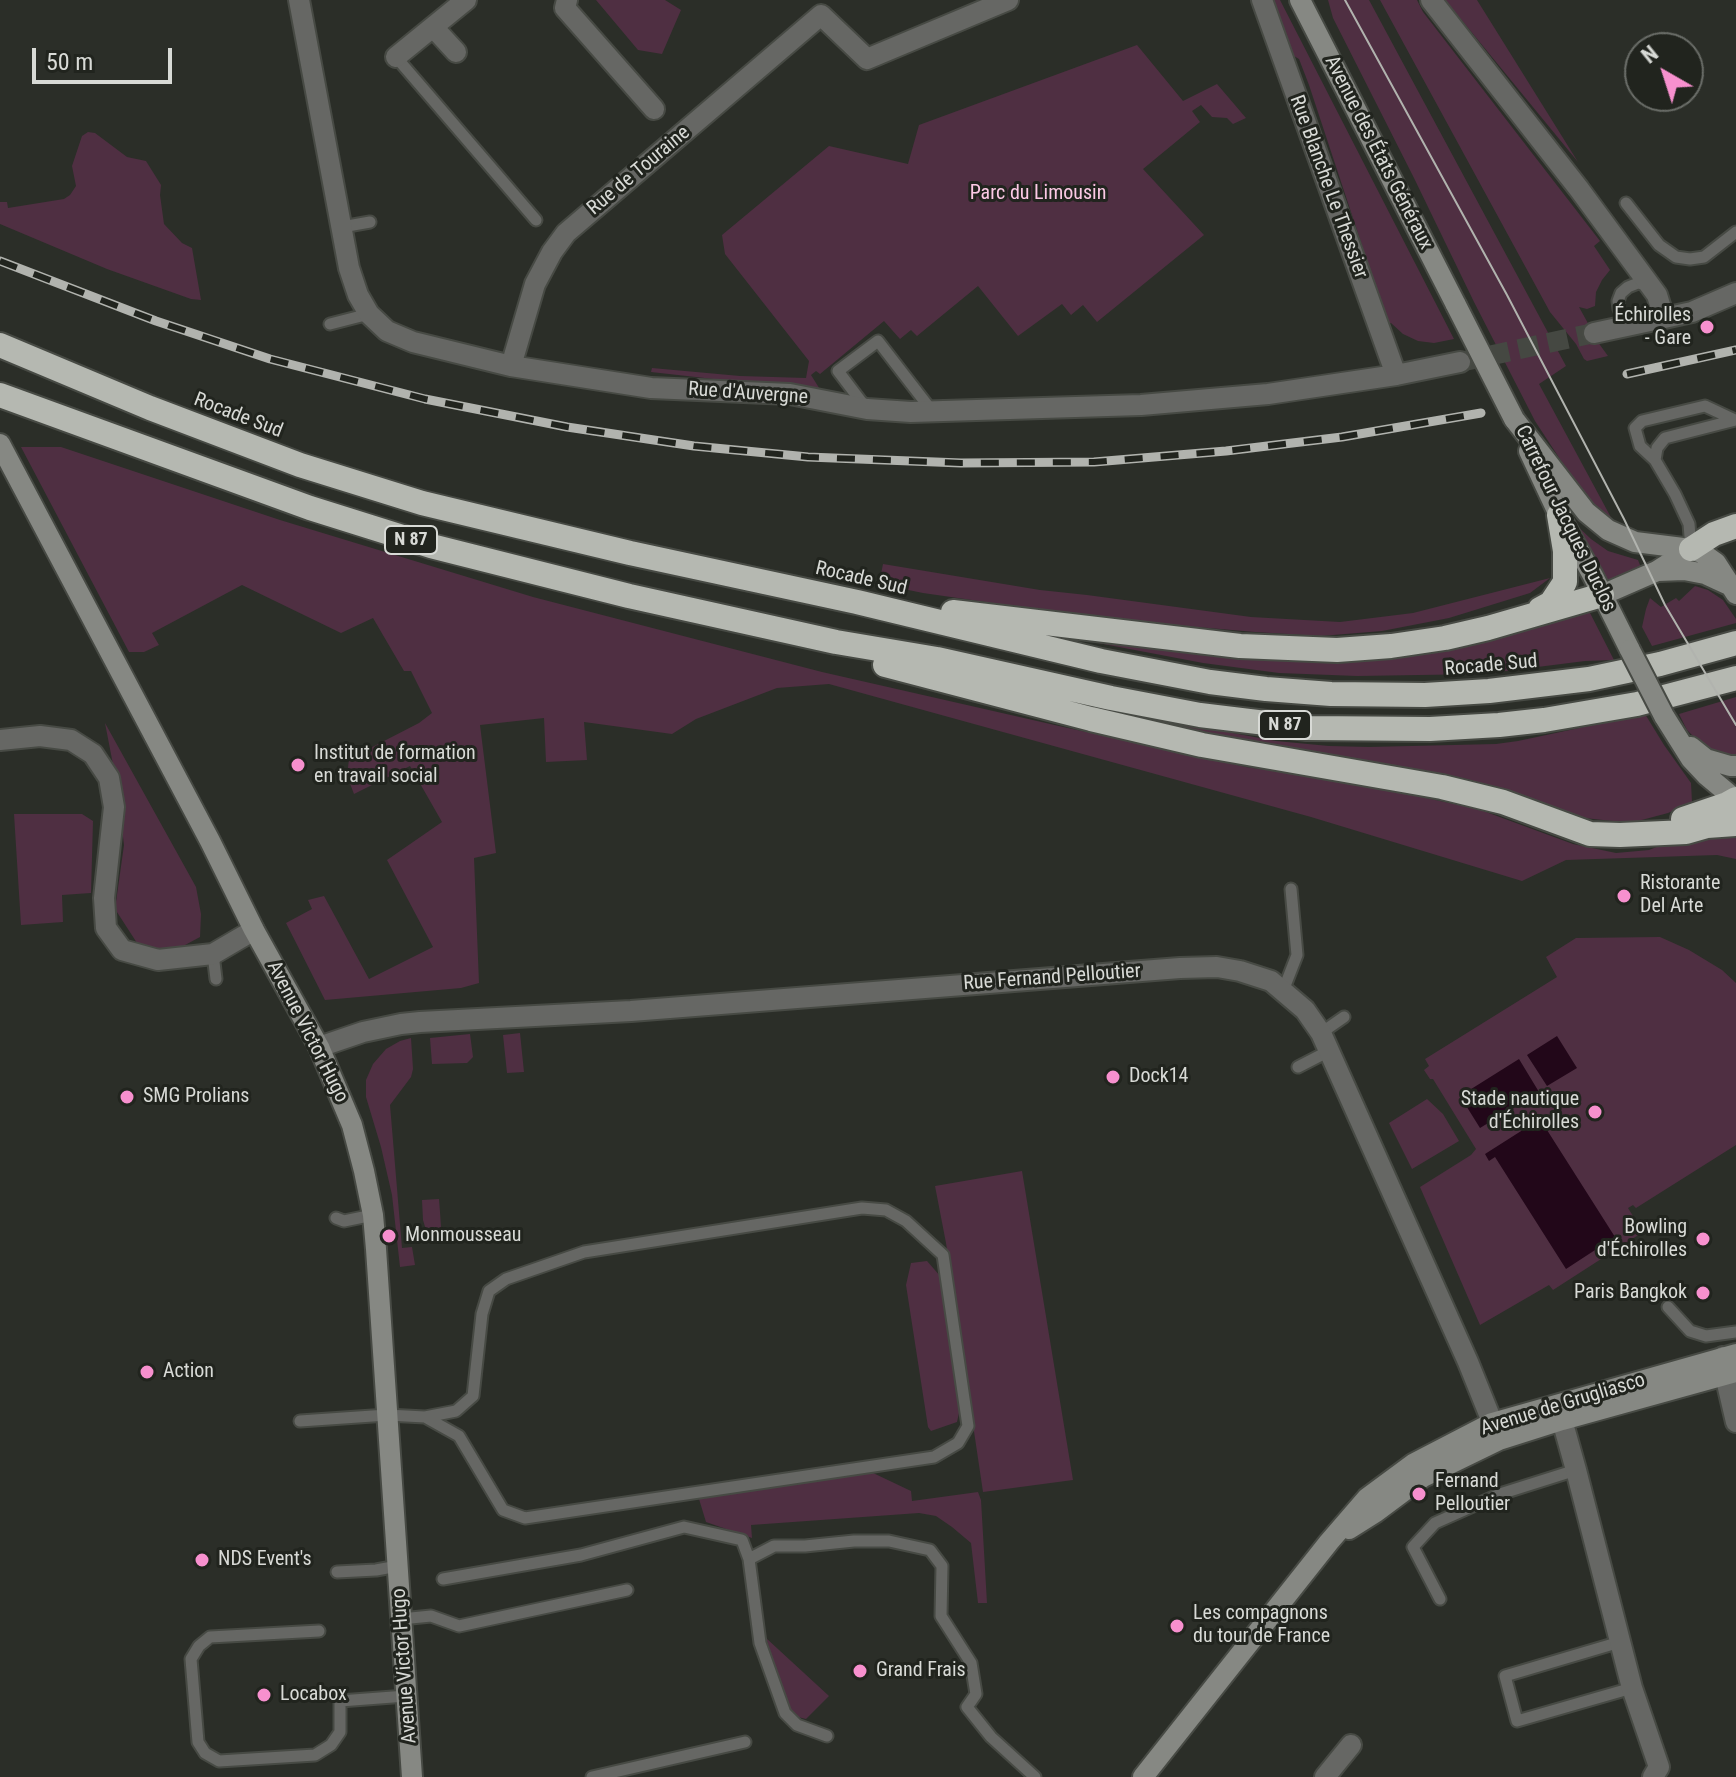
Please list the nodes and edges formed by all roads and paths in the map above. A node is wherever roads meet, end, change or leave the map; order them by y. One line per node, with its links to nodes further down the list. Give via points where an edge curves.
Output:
1 (299, 0): 15 (street, Rue d'Auvergne)
2 (466, 0): 8 (street)
3 (567, 0): 11 (street, via 565,8)
4 (1008, 0): 27 (street, Rue de Touraine, via 867,59 821,15 566,233 535,284)
5 (1262, 0): 28 (street, Rue Blanche Le Thessier)
6 (1300, 0): 33 (main road, Avenue des États Généraux, bridge)
7 (1431, 0): 17 (street)
8 (433, 27): 9 (street); 10 (street)
9 (456, 52)
10 (396, 57): 13 (lane)
11 (654, 109)
12 (1626, 203): 16 (lane, via 1659,245 1676,257 1704,257)
13 (536, 220)
14 (370, 222): 15 (lane)
15 (342, 227): 19 (street, Rue d'Auvergne, via 349,268)
16 (1736, 232)
17 (1650, 286): 20 (street); 22 (lane, via 1638,283 1621,293 1619,309)
18 (1736, 293): 20 (street)
19 (369, 314): 21 (lane); 27 (street, Rue d'Auvergne, via 387,331 413,342)
20 (1664, 318): 22 (street)
21 (330, 324)
22 (1626, 326): 24 (street)
23 (0, 331): 30 (highway)
24 (1594, 333)
25 (0, 345): 30 (highway, Rocade Sud / N 87)
26 (1460, 362): 28 (street, Rue d'Auvergne)
27 (511, 366): 31 (street, Rue d'Auvergne, via 651,388 790,394)
28 (1396, 375): 32 (street, Rue d'Auvergne, via 1141,405)
29 (0, 395): 46 (highway, N 87, via 178,462 431,546)
30 (150, 408): 44 (highway, Rocade Sud / N 87, via 300,465 422,503)
31 (867, 409): 32 (street, Rue d'Auvergne); 32 (lane, via 838,371 878,341)
32 (932, 411)
33 (1514, 419): 38 (main road, Carrefour Jacques Duclos); 40 (main road, Carrefour Jacques Duclos, via 1586,512 1608,530 1635,542)
34 (1651, 419): 35 (lane, via 1664,429); 35 (lane, via 1705,406 1735,420); 37 (lane, via 1635,428 1640,446)
35 (1665, 438): 37 (lane)
36 (0, 444): 56 (main road, Avenue Victor Hugo)
37 (1655, 460): 40 (lane, via 1689,524)
38 (1559, 515): 43 (main road, Carrefour Jacques Duclos); 45 (highway, via 1565,582 1551,603)
39 (1736, 526): 40 (highway)
40 (1691, 549): 41 (main road); 42 (main road, Carrefour Jacques Duclos, via 1716,563)
41 (1657, 571): 42 (main road, via 1705,574); 43 (main road)
42 (1734, 590)
43 (1602, 595): 45 (highway); 49 (main road, Carrefour Jacques Duclos, bridge)
44 (857, 602): 45 (highway, via 1298,650 1421,642); 47 (highway, Rocade Sud / N 87, via 1116,664 1210,682 1331,694 1425,695 1539,686 1660,664)
45 (1535, 613)
46 (836, 642): 48 (highway, N 87, via 1200,715 1307,728 1430,729 1544,720 1637,704); 54 (highway, via 870,662 1091,719 1202,745 1442,787 1503,802 1590,834)
47 (1736, 643)
48 (1736, 678)
49 (1678, 738): 51 (main road, via 1706,759); 52 (main road, via 1706,775)
50 (0, 740): 57 (street, via 71,740 93,754 109,778 114,807 106,928 122,950 158,960)
51 (1736, 766)
52 (1736, 799): 54 (highway)
53 (1736, 824): 54 (highway)
54 (1640, 835)
55 (1291, 889): 59 (lane, via 1297,955)
56 (254, 930): 57 (street); 62 (main road, Avenue Victor Hugo)
57 (213, 954): 58 (lane)
58 (216, 979)
59 (1283, 991): 61 (street, Rue Fernand Pelloutier, via 1305,1010); 62 (street, Rue Fernand Pelloutier, via 1271,981 1240,971 1180,968 420,1022)
60 (1344, 1017): 61 (lane)
61 (1325, 1042): 63 (lane); 74 (street, Rue Fernand Pelloutier)
62 (319, 1047): 64 (main road, Avenue Victor Hugo, via 352,1125)
63 (1298, 1067)
64 (373, 1215): 65 (lane); 69 (main road, Avenue Victor Hugo)
65 (336, 1218)
66 (1668, 1307): 67 (lane, via 1690,1331 1706,1336)
67 (1736, 1332)
68 (1730, 1365): 71 (main road, Avenue de Grugliasco); 73 (street); 74 (main road, Avenue de Grugliasco)
69 (387, 1415): 70 (lane); 72 (lane); 77 (main road, Avenue Victor Hugo)
70 (425, 1417): 70 (lane, via 459,1436 503,1510 525,1518 934,1457 958,1443 968,1426 943,1255 906,1221 886,1210 862,1208 584,1252 506,1279 489,1291 482,1314 473,1396 456,1411)
71 (1562, 1420): 74 (main road, Avenue de Grugliasco); 75 (street, Avenue de Grugliasco)
72 (300, 1421)
73 (1736, 1422)
74 (1496, 1431): 93 (main road, Avenue de Grugliasco, via 1413,1464 1367,1498)
75 (1576, 1470): 81 (lane, via 1500,1494 1435,1523 1413,1547); 84 (street, Avenue de Grugliasco)
76 (749, 1559): 79 (lane, via 742,1540 684,1527 581,1555); 87 (lane, via 760,1643 785,1713 797,1725); 92 (lane, via 774,1546 854,1541 889,1541 930,1550 942,1566 941,1616 971,1663 976,1694 967,1707)
77 (398, 1566): 78 (lane); 82 (main road, Avenue Victor Hugo)
78 (337, 1572)
79 (443, 1579)
80 (627, 1590): 82 (lane, via 459,1626 431,1616)
81 (1440, 1599)
82 (401, 1619): 86 (main road, Avenue Victor Hugo)
83 (319, 1631): 86 (lane, via 210,1637 199,1646 191,1659 198,1742 205,1753 219,1761 315,1755 340,1732 340,1701)
84 (1620, 1642): 85 (street, Avenue de Grugliasco); 85 (lane, via 1505,1676 1517,1721)
85 (1632, 1688): 95 (street, Avenue de Grugliasco, via 1659,1767)
86 (406, 1696): 90 (main road, Avenue Victor Hugo)
87 (827, 1736)
88 (745, 1742): 91 (lane)
89 (1351, 1745): 94 (street)
90 (412, 1777)
91 (592, 1777)
92 (1035, 1777)
93 (1143, 1777)
94 (1325, 1777)
95 (1653, 1777)

